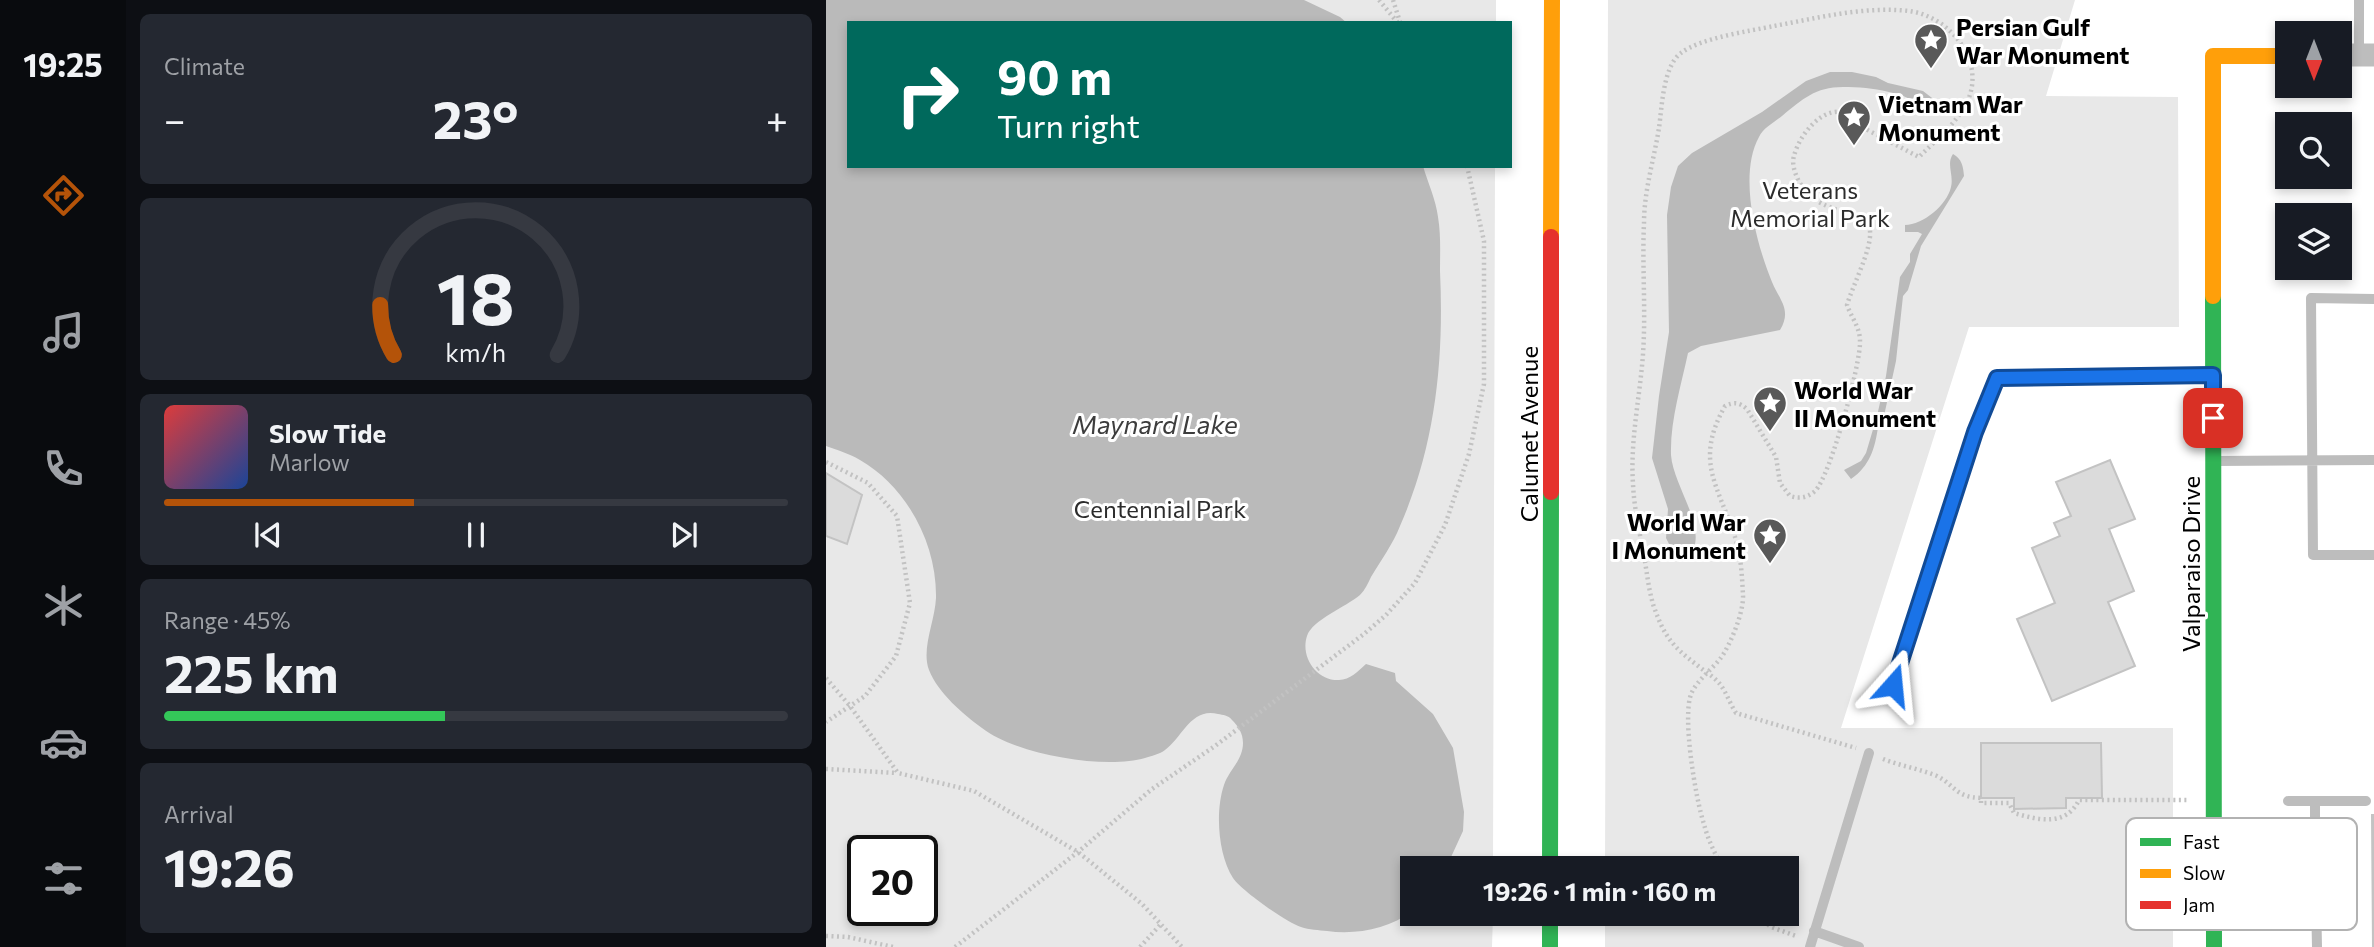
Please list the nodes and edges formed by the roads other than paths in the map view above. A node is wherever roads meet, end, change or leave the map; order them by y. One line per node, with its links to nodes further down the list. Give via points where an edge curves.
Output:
1 (1552, 0): 18 (street, Calumet Avenue)
2 (2359, 0): 3 (lane)
3 (2358, 55)
4 (2275, 56): 6 (street, Valparaiso Drive, via 2213,56)
5 (2374, 299): 9 (lane, via 2311,298)
6 (2213, 375): 8 (street, Valparaiso Drive); 11 (lane, via 1997,378 1975,432)
7 (2374, 460): 9 (lane)
8 (2213, 461): 9 (lane); 16 (street, Valparaiso Drive)
9 (2311, 461): 10 (lane, via 2313,555)
10 (2374, 555)
11 (1893, 685)
12 (1869, 753): 20 (lane)
13 (2288, 801): 14 (lane)
14 (2315, 801): 15 (lane); 17 (lane)
15 (2367, 801)
16 (2212, 818)
17 (2315, 818)
18 (1550, 856)
19 (1550, 926): 21 (street)
20 (1812, 940): 22 (lane)
21 (1550, 947)
22 (1859, 947)

